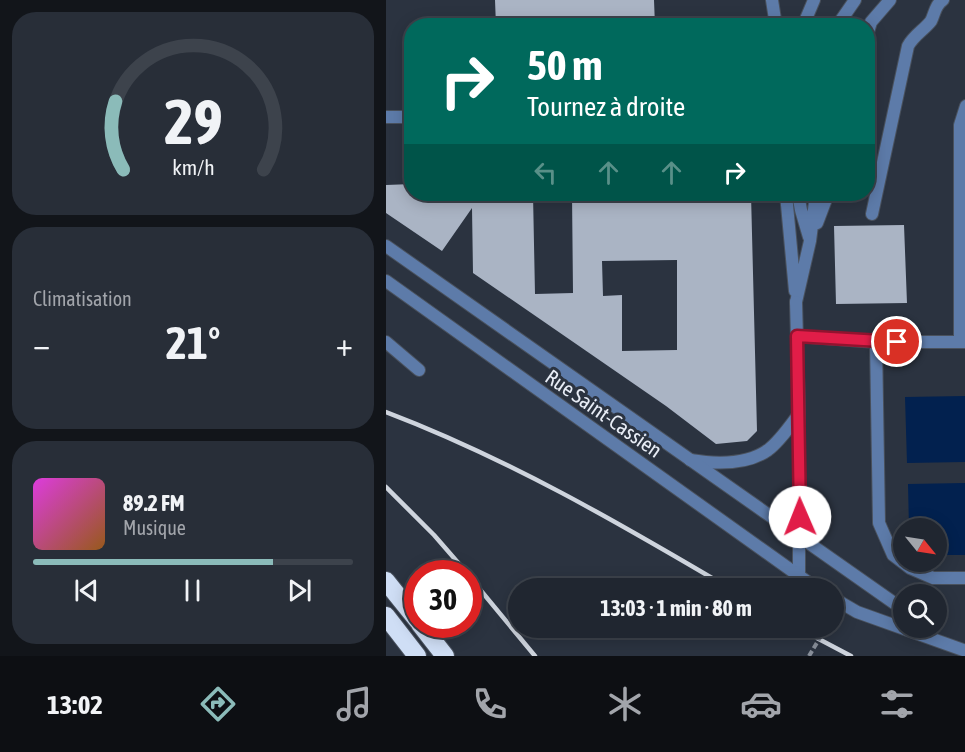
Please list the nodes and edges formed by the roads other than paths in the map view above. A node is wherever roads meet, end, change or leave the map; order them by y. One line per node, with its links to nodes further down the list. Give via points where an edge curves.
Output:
1 (772, 0): 6 (street)
2 (814, 0): 7 (street)
3 (855, 0): 8 (street)
4 (890, 0): 9 (street)
5 (938, 1): 13 (street, via 931,20 908,46)
6 (775, 18)
7 (806, 18)
8 (842, 18)
9 (875, 19)
10 (965, 106): 27 (street, via 960,124)
11 (386, 117): 12 (street)
12 (404, 117)
13 (875, 200)
14 (786, 201): 23 (street)
15 (799, 201): 20 (street)
16 (815, 201): 20 (street)
17 (825, 201): 20 (street)
18 (875, 201): 19 (street)
19 (872, 214)
20 (810, 241): 23 (street)
21 (386, 246): 30 (street, Rue Saint-Cassien)
22 (386, 281): 32 (street, Rue Saint-Cassien)
23 (796, 302): 24 (street)
24 (797, 336): 26 (street); 29 (street)
25 (386, 342): 28 (street)
26 (876, 342): 27 (street); 33 (street, via 879,523 893,555 910,568 934,578)
27 (963, 342)
28 (419, 370)
29 (799, 414): 30 (street, via 775,443 758,455 713,464); 31 (street)
30 (689, 460): 31 (street, Rue Saint-Cassien)
31 (800, 537): 32 (street); 35 (street, Rue Saint-Cassien)
32 (799, 578)
33 (965, 578)
34 (386, 581): 36 (highway)
35 (893, 602)
36 (404, 603)
37 (844, 604): 41 (street)
38 (386, 616): 42 (highway)
39 (431, 638): 43 (highway)
40 (942, 638): 41 (street)
41 (960, 650)
42 (417, 656)
43 (445, 656)

